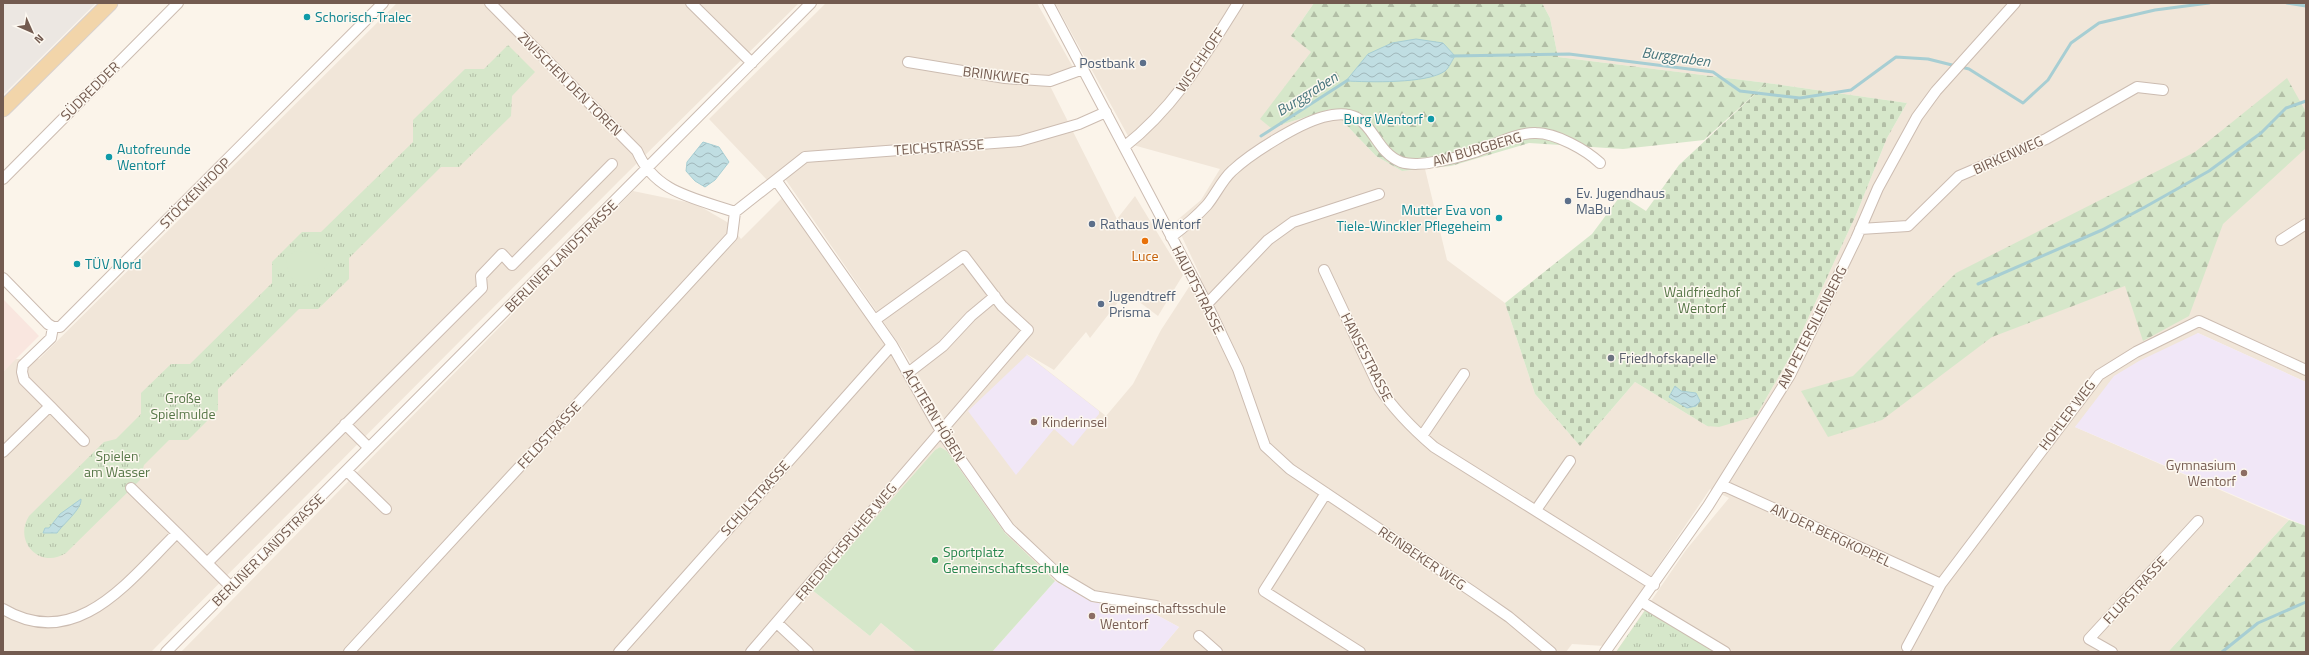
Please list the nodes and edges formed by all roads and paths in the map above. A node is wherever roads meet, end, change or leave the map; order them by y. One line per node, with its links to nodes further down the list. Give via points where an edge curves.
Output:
1 (110, 3): 14 (main road)
2 (178, 3): 20 (street, SÜDREDDER)
3 (383, 3): 33 (street, STÖCKENHOOP, via 60,327)
4 (490, 3): 19 (street, ZWISCHEN DEN TOREN, via 637,150)
5 (691, 3): 11 (street)
6 (811, 3): 11 (street, BERLINER LANDSTRASSE)
7 (1048, 3): 12 (street, HAUPTSTRASSE)
8 (1238, 3): 16 (street, WISCHHOFF, via 1188,83 1144,131)
9 (2015, 3): 25 (street, AM PETERSILIENBERG, via 1917,117 1878,188)
10 (908, 62): 12 (street, BRINKWEG, via 1005,78 1050,81)
11 (752, 63): 19 (street, BERLINER LANDSTRASSE)
12 (1083, 69): 15 (street, HAUPTSTRASSE)
13 (2163, 90): 25 (street, BIRKENWEG, via 2137,87 2046,139 1959,176 1908,226)
14 (3, 110)
15 (1106, 112): 16 (street, HAUPTSTRASSE); 21 (street, TEICHSTRASSE, via 1079,124 1020,141 805,157)
16 (1124, 147): 26 (street, HAUPTSTRASSE)
17 (1600, 162): 26 (street, AM BURGBERG, via 1576,146 1536,133 1500,141 1450,159 1402,163 1388,155 1364,122 1343,112 1322,117 1274,140 1249,156 1231,171 1207,204)
18 (612, 164): 39 (street, BERLINER LANDSTRASSE, via 512,264 502,254 481,276 482,288)
19 (646, 168): 23 (street, ZWISCHEN DEN TOREN, via 666,187); 43 (street, BERLINER LANDSTRASSE)
20 (3, 179)
21 (776, 180): 23 (street, TEICHSTRASSE); 32 (street, ACHTERN HÖBEN)
22 (1379, 194): 31 (street, via 1293,222 1268,240)
23 (735, 212): 66 (street, FELDSTRASSE, via 732,236)
24 (2306, 224): 27 (street)
25 (1860, 229): 48 (street, AM PETERSILIENBERG, via 1790,375)
26 (1171, 237): 31 (street, HAUPTSTRASSE)
27 (2281, 240)
28 (1324, 270): 41 (street, HANSESTRASSE, via 1379,387 1390,404)
29 (3, 278): 33 (street)
30 (995, 296): 32 (street, via 964,256); 36 (street, via 971,316 943,346); 40 (street, FRIEDRICHSRUHER WEG, via 1028,330)
31 (1207, 304): 46 (street, HAUPTSTRASSE, via 1238,369 1265,446)
32 (875, 320): 34 (street, ACHTERN HÖBEN)
33 (53, 327): 38 (street, via 51,338 23,365 22,372 24,380)
34 (892, 345): 36 (street, ACHTERN HÖBEN); 67 (street, SCHULSTRASSE)
35 (2306, 370): 56 (street, HOHLER WEG, via 2199,321 2136,352 2099,375)
36 (908, 373): 40 (street, ACHTERN HÖBEN)
37 (1464, 374): 41 (street)
38 (50, 406): 42 (street); 44 (street)
39 (345, 424): 43 (street); 55 (street, BERLINER LANDSTRASSE)
40 (942, 433): 60 (street, ACHTERN HÖBEN, via 1009,528 1061,577 1093,596); 62 (street, FRIEDRICHSRUHER WEG, via 927,446)
41 (1422, 436): 52 (street, HANSESTRASSE, via 1434,447)
42 (84, 441)
43 (369, 448): 47 (street, BERLINER LANDSTRASSE)
44 (3, 452)
45 (1570, 461): 52 (street)
46 (1290, 469): 50 (street, REINBEKER WEG)
47 (347, 471): 51 (street); 58 (street, BERLINER LANDSTRASSE)
48 (1722, 485): 56 (street, AN DER BERGKOPPEL); 57 (street, AM PETERSILIENBERG)
49 (131, 488): 54 (street)
50 (1326, 494): 71 (street, via 1264,591); 72 (street, REINBEKER WEG, via 1509,617)
51 (386, 509)
52 (1536, 510): 57 (street, HANSESTRASSE)
53 (2198, 521): 75 (street, FLURSTRASSE, via 2089,639)
54 (176, 533): 55 (street); 61 (street, via 106,602 81,616 63,621 44,622 26,619)
55 (206, 563): 58 (street)
56 (1941, 584): 64 (street, HOHLER WEG)
57 (1654, 585): 59 (street, AM PETERSILIENBERG)
58 (231, 587): 65 (street, BERLINER LANDSTRASSE)
59 (1642, 602): 73 (street, AM PETERSILIENBERG); 74 (street)
60 (1156, 606)
61 (3, 609)
62 (777, 623): 68 (street, FRIEDRICHSRUHER WEG); 69 (street)
63 (1199, 636): 70 (street)
64 (1906, 647)
65 (166, 652)
66 (349, 652)
67 (619, 652)
68 (751, 652)
69 (808, 652)
70 (1217, 652)
71 (1360, 652)
72 (1551, 652)
73 (1605, 652)
74 (1725, 652)
75 (2112, 652)

